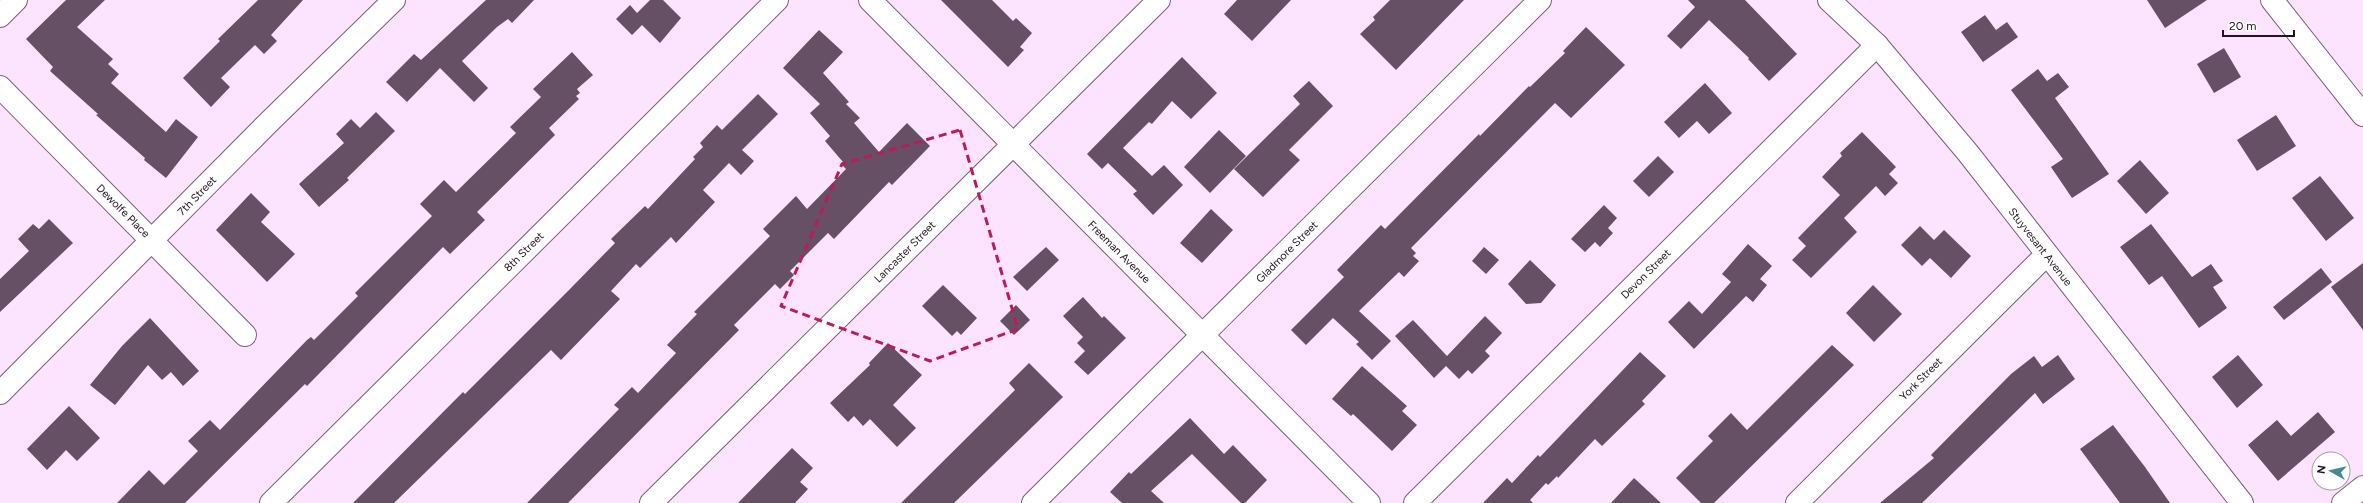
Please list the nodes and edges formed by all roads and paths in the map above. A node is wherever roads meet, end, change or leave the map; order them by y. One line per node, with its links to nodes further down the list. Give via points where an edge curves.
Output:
1 (16, 0): 9 (street)
2 (394, 0): 14 (street, 7th Street, via 266,124)
3 (777, 0): 20 (street, 8th Street)
4 (870, 0): 13 (street, Freeman Avenue)
5 (1159, 0): 13 (street, Lancaster Street)
6 (1540, 0): 17 (street, Gladmore Street)
7 (1829, 0): 10 (street, Stuyvesant Avenue)
8 (2272, 0): 12 (street)
9 (0, 16)
10 (1877, 45): 15 (street, Stuyvesant Avenue, via 1968,153); 24 (street, Devon Street)
11 (0, 87): 14 (street, Dewolfe Place)
12 (2363, 116)
13 (1013, 145): 17 (street, Freeman Avenue); 21 (street, Lancaster Street)
14 (153, 242): 16 (street, Dewolfe Place); 18 (street, 7th Street)
15 (2046, 255): 25 (street, York Street); 26 (street, Stuyvesant Avenue)
16 (245, 335)
17 (1203, 336): 22 (street, Gladmore Street); 23 (street, Freeman Avenue)
18 (0, 393)
19 (2363, 487): 27 (street)
20 (271, 503)
21 (651, 503)
22 (1033, 503)
23 (1369, 503)
24 (1415, 503)
25 (1797, 503)
26 (2242, 503)
27 (2343, 503)

